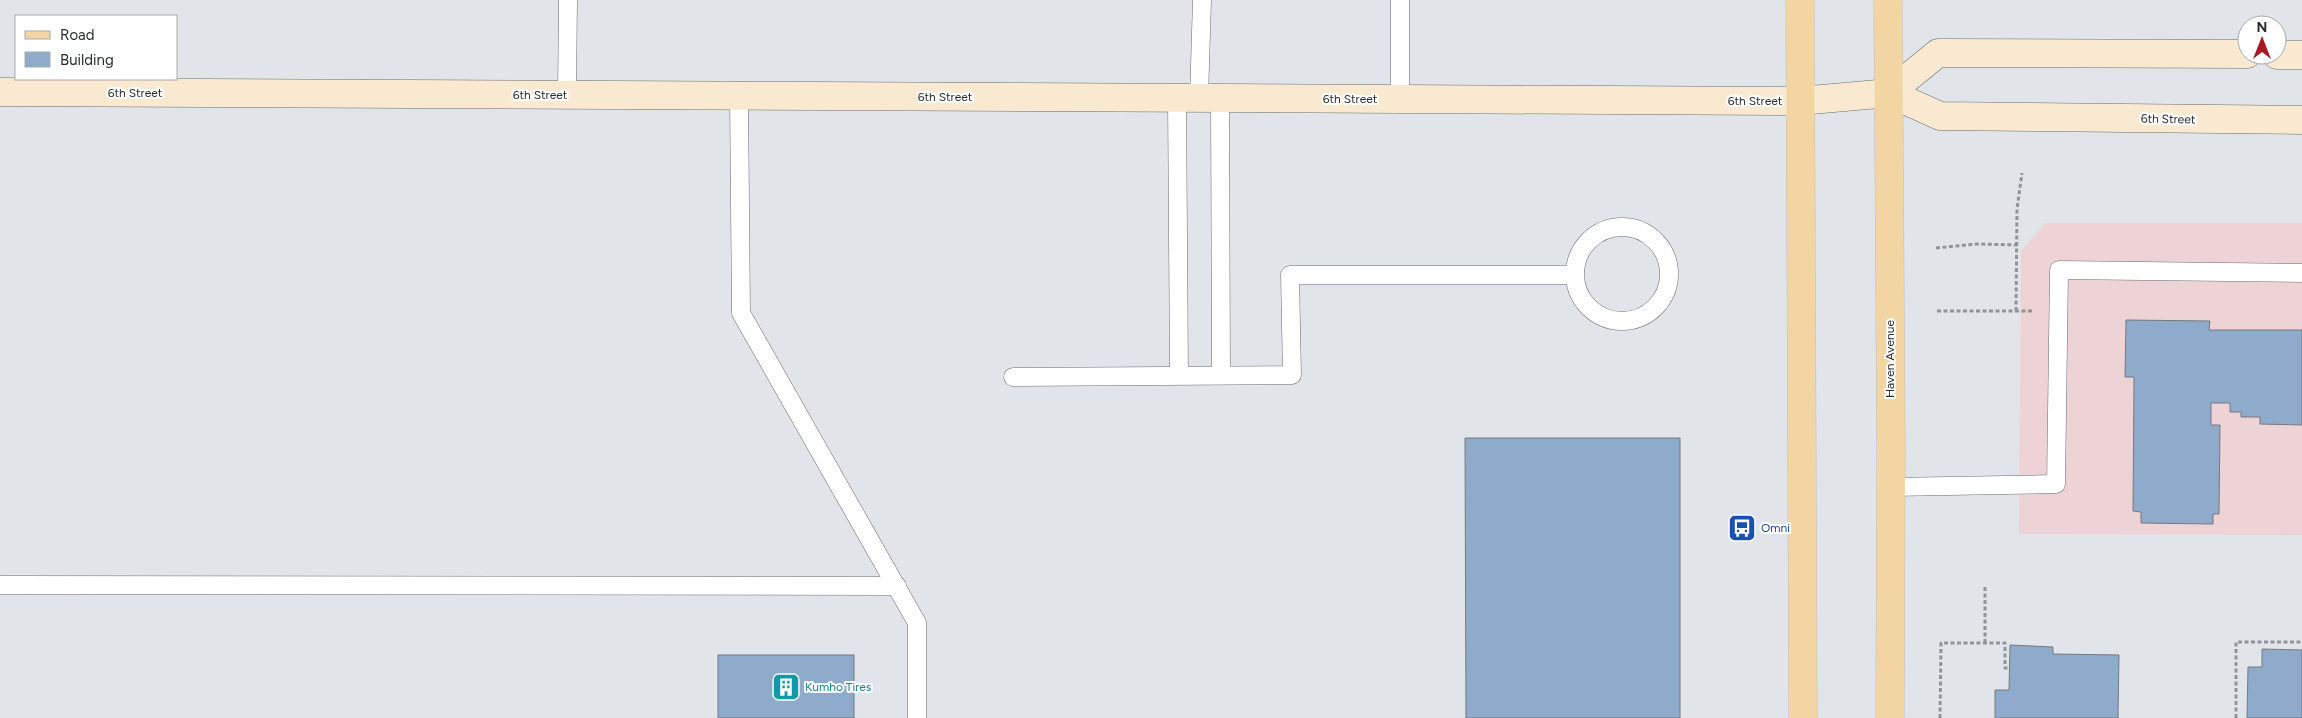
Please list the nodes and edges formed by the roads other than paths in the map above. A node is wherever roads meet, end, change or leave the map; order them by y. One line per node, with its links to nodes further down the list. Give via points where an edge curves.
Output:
1 (568, 0): 11 (lane)
2 (1202, 0): 13 (lane)
3 (1400, 0): 14 (lane)
4 (1800, 0): 15 (main road)
5 (1888, 0): 10 (main road, Haven Avenue)
6 (2237, 54): 10 (main road, via 1938,53)
7 (2287, 55): 8 (main road)
8 (2302, 55)
9 (0, 92): 11 (main road, 6th Street)
10 (1889, 93): 15 (main road, 6th Street); 16 (main road, 6th Street, via 1940,116); 22 (main road, Haven Avenue)
11 (567, 95): 12 (main road, 6th Street)
12 (739, 96): 13 (main road, 6th Street); 24 (lane, via 741,313)
13 (1199, 98): 14 (main road, 6th Street); 19 (lane); 20 (lane)
14 (1400, 99): 15 (main road, 6th Street)
15 (1800, 101): 26 (main road)
16 (2302, 120)
17 (2302, 273): 22 (lane, via 2058,270 2056,484)
18 (1574, 275): 18 (lane, via 1584,303 1596,314 1610,320 1625,321 1641,318 1654,309 1670,281 1669,264 1658,243 1638,229 1622,226 1607,228 1583,246 1576,260); 20 (lane, via 1290,275 1292,375)
19 (1179, 375): 20 (lane); 21 (lane)
20 (1222, 375)
21 (1012, 377)
22 (1891, 487): 27 (main road, Haven Avenue)
23 (0, 585): 24 (lane)
24 (897, 586): 25 (lane, via 917,622)
25 (917, 718)
26 (1802, 718)
27 (1890, 718)

